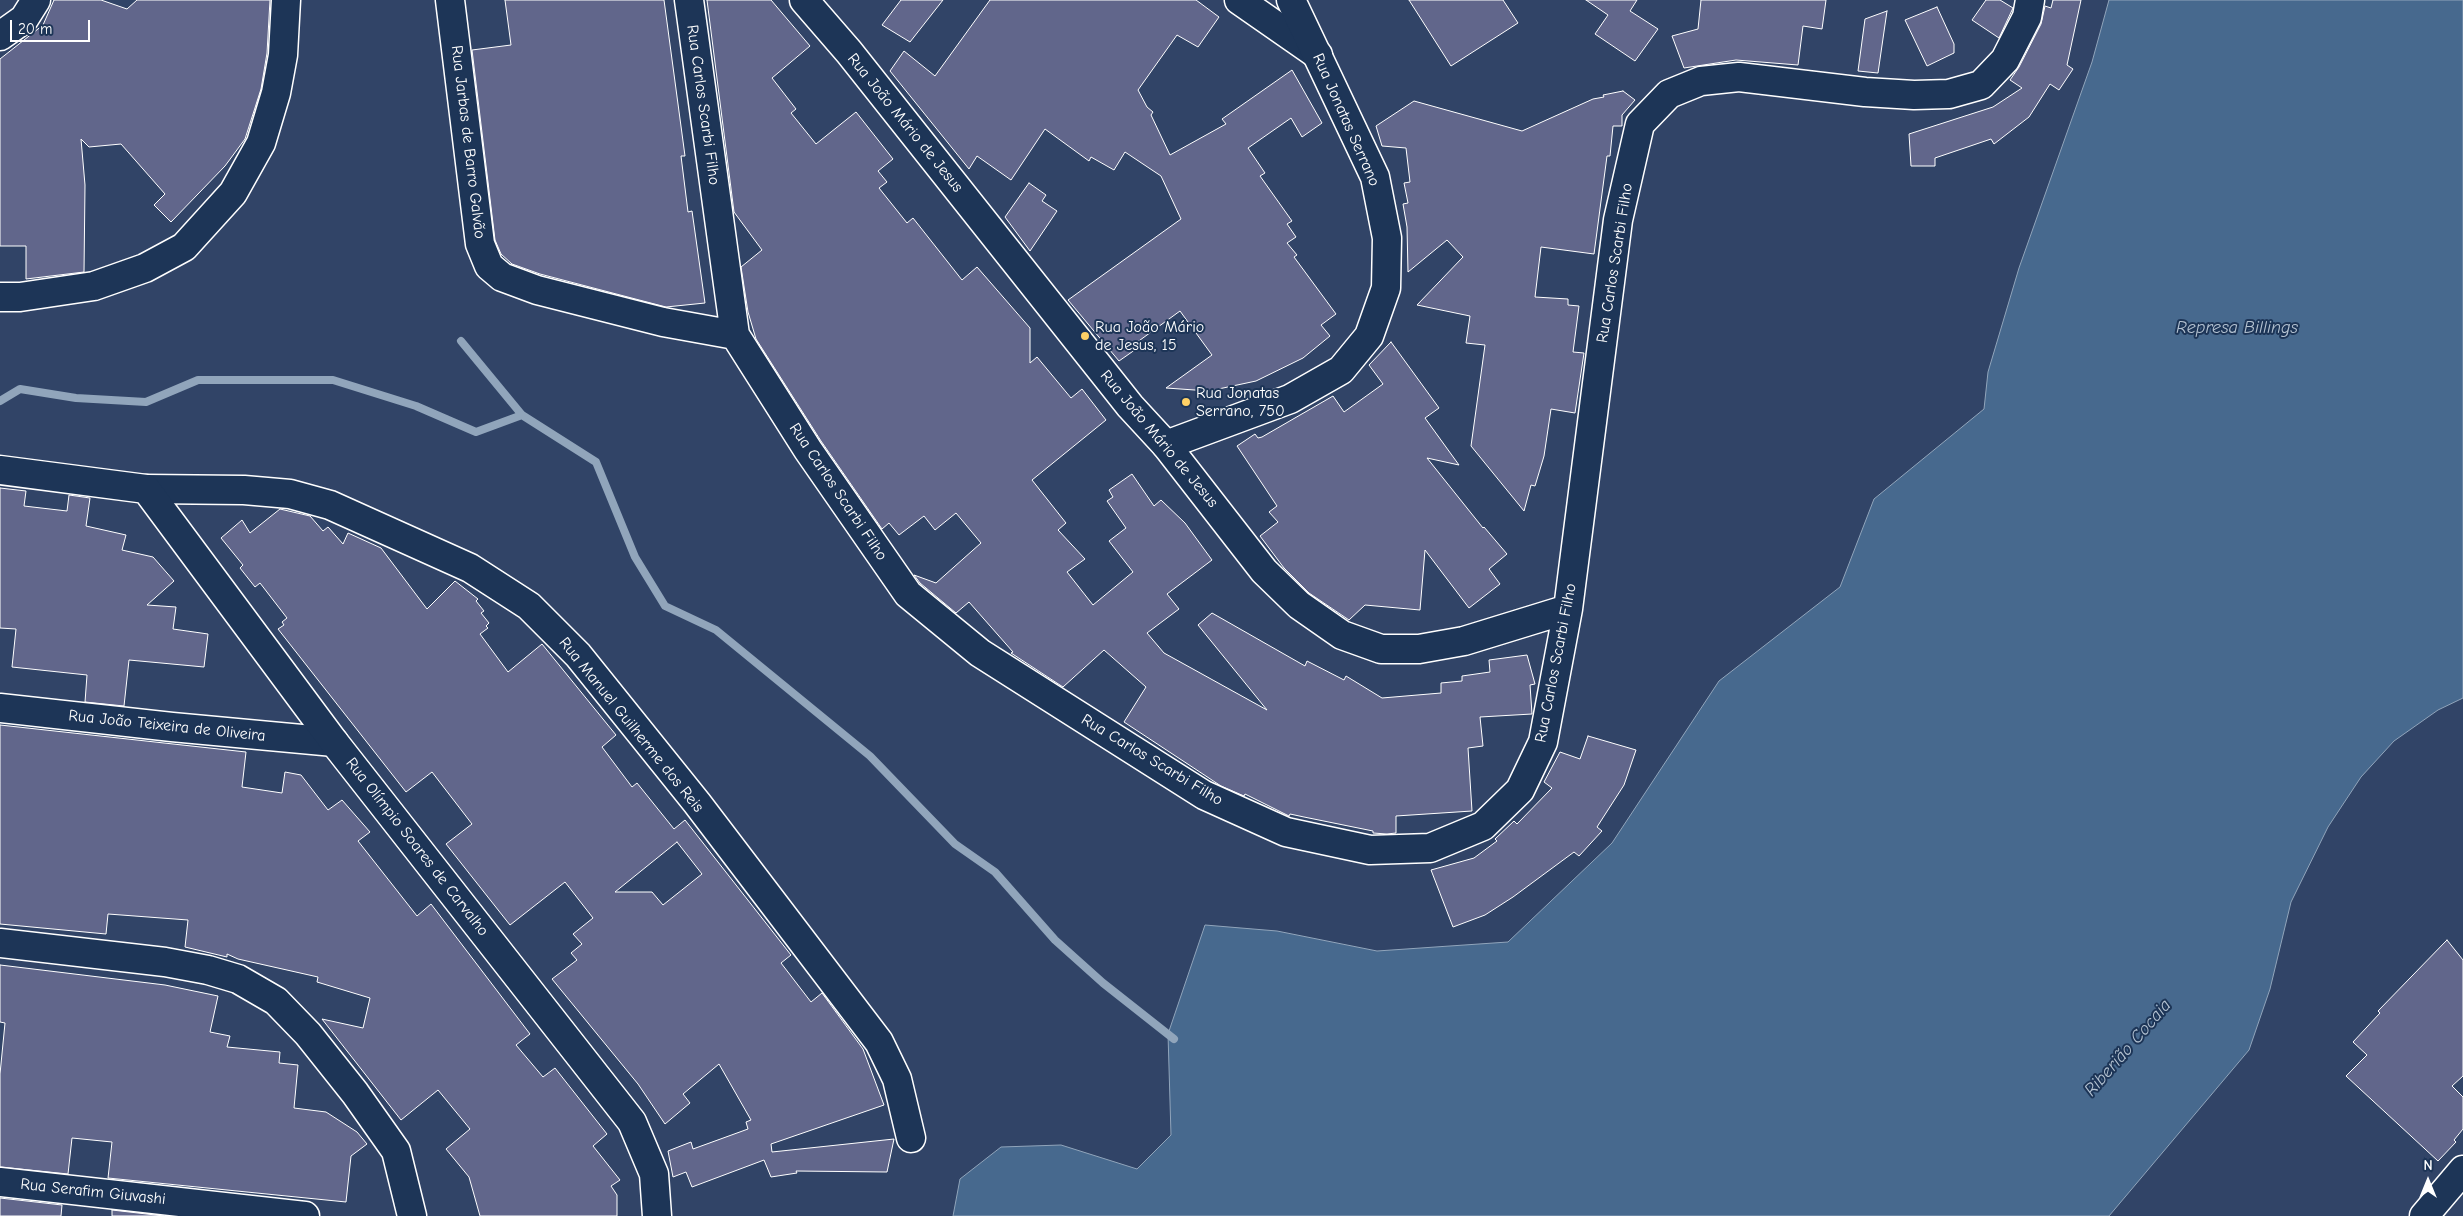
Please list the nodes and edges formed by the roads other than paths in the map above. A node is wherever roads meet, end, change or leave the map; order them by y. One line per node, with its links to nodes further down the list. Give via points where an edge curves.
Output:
1 (36, 0): 9 (street, via 24,19)
2 (286, 0): 11 (street, via 283,54 276,93 261,143 233,193 184,247 145,268 94,286)
3 (450, 0): 12 (street, Rua Jarbas de Barro Galvão, via 480,244 489,266 502,277 537,290 663,322)
4 (689, 0): 12 (street, Rua Carlos Scarbi Filho)
5 (804, 0): 13 (street, Rua João Mário de Jesus, via 1130,406)
6 (1239, 0): 10 (street)
7 (1291, 0): 10 (street, Rua Jonatas Serrano)
8 (2030, 0): 16 (street, Rua Carlos Scarbi Filho, via 2028,17 2005,60 1981,85 1949,94 1914,95 1739,77 1701,81 1669,94 1640,124 1618,220)
9 (0, 36)
10 (1318, 55): 13 (street, Rua Jonatas Serrano, via 1375,177 1387,238 1386,288 1369,336 1341,370 1290,399)
11 (0, 297)
12 (735, 335): 16 (street, Rua Carlos Scarbi Filho, via 808,450 908,594 980,654 1196,790 1286,832 1378,850 1430,848 1483,826 1520,790 1543,742)
13 (1166, 445): 16 (street, Rua João Mário de Jesus, via 1264,571 1299,605 1342,635 1381,649 1419,649 1464,641)
14 (0, 470): 15 (street, Rua Manuel Guilherme dos Reis)
15 (146, 489): 18 (street, Rua Olímpio Soares de Carvalho); 20 (street, Rua Manuel Guilherme dos Reis, via 290,494 330,505 470,568 529,606 584,663 879,1042 897,1079)
16 (1568, 610)
17 (0, 708): 18 (street, Rua João Teixeira de Oliveira)
18 (334, 742): 25 (street, Rua Olímpio Soares de Carvalho, via 632,1122 654,1174)
19 (0, 943): 24 (street, via 166,962 208,970 238,979 276,1000 355,1093 396,1151)
20 (911, 1138)
21 (2463, 1170): 26 (street)
22 (0, 1182): 23 (street, Rua Serafim Giuvashi)
23 (305, 1216)
24 (412, 1216)
25 (657, 1216)
26 (2424, 1216)

